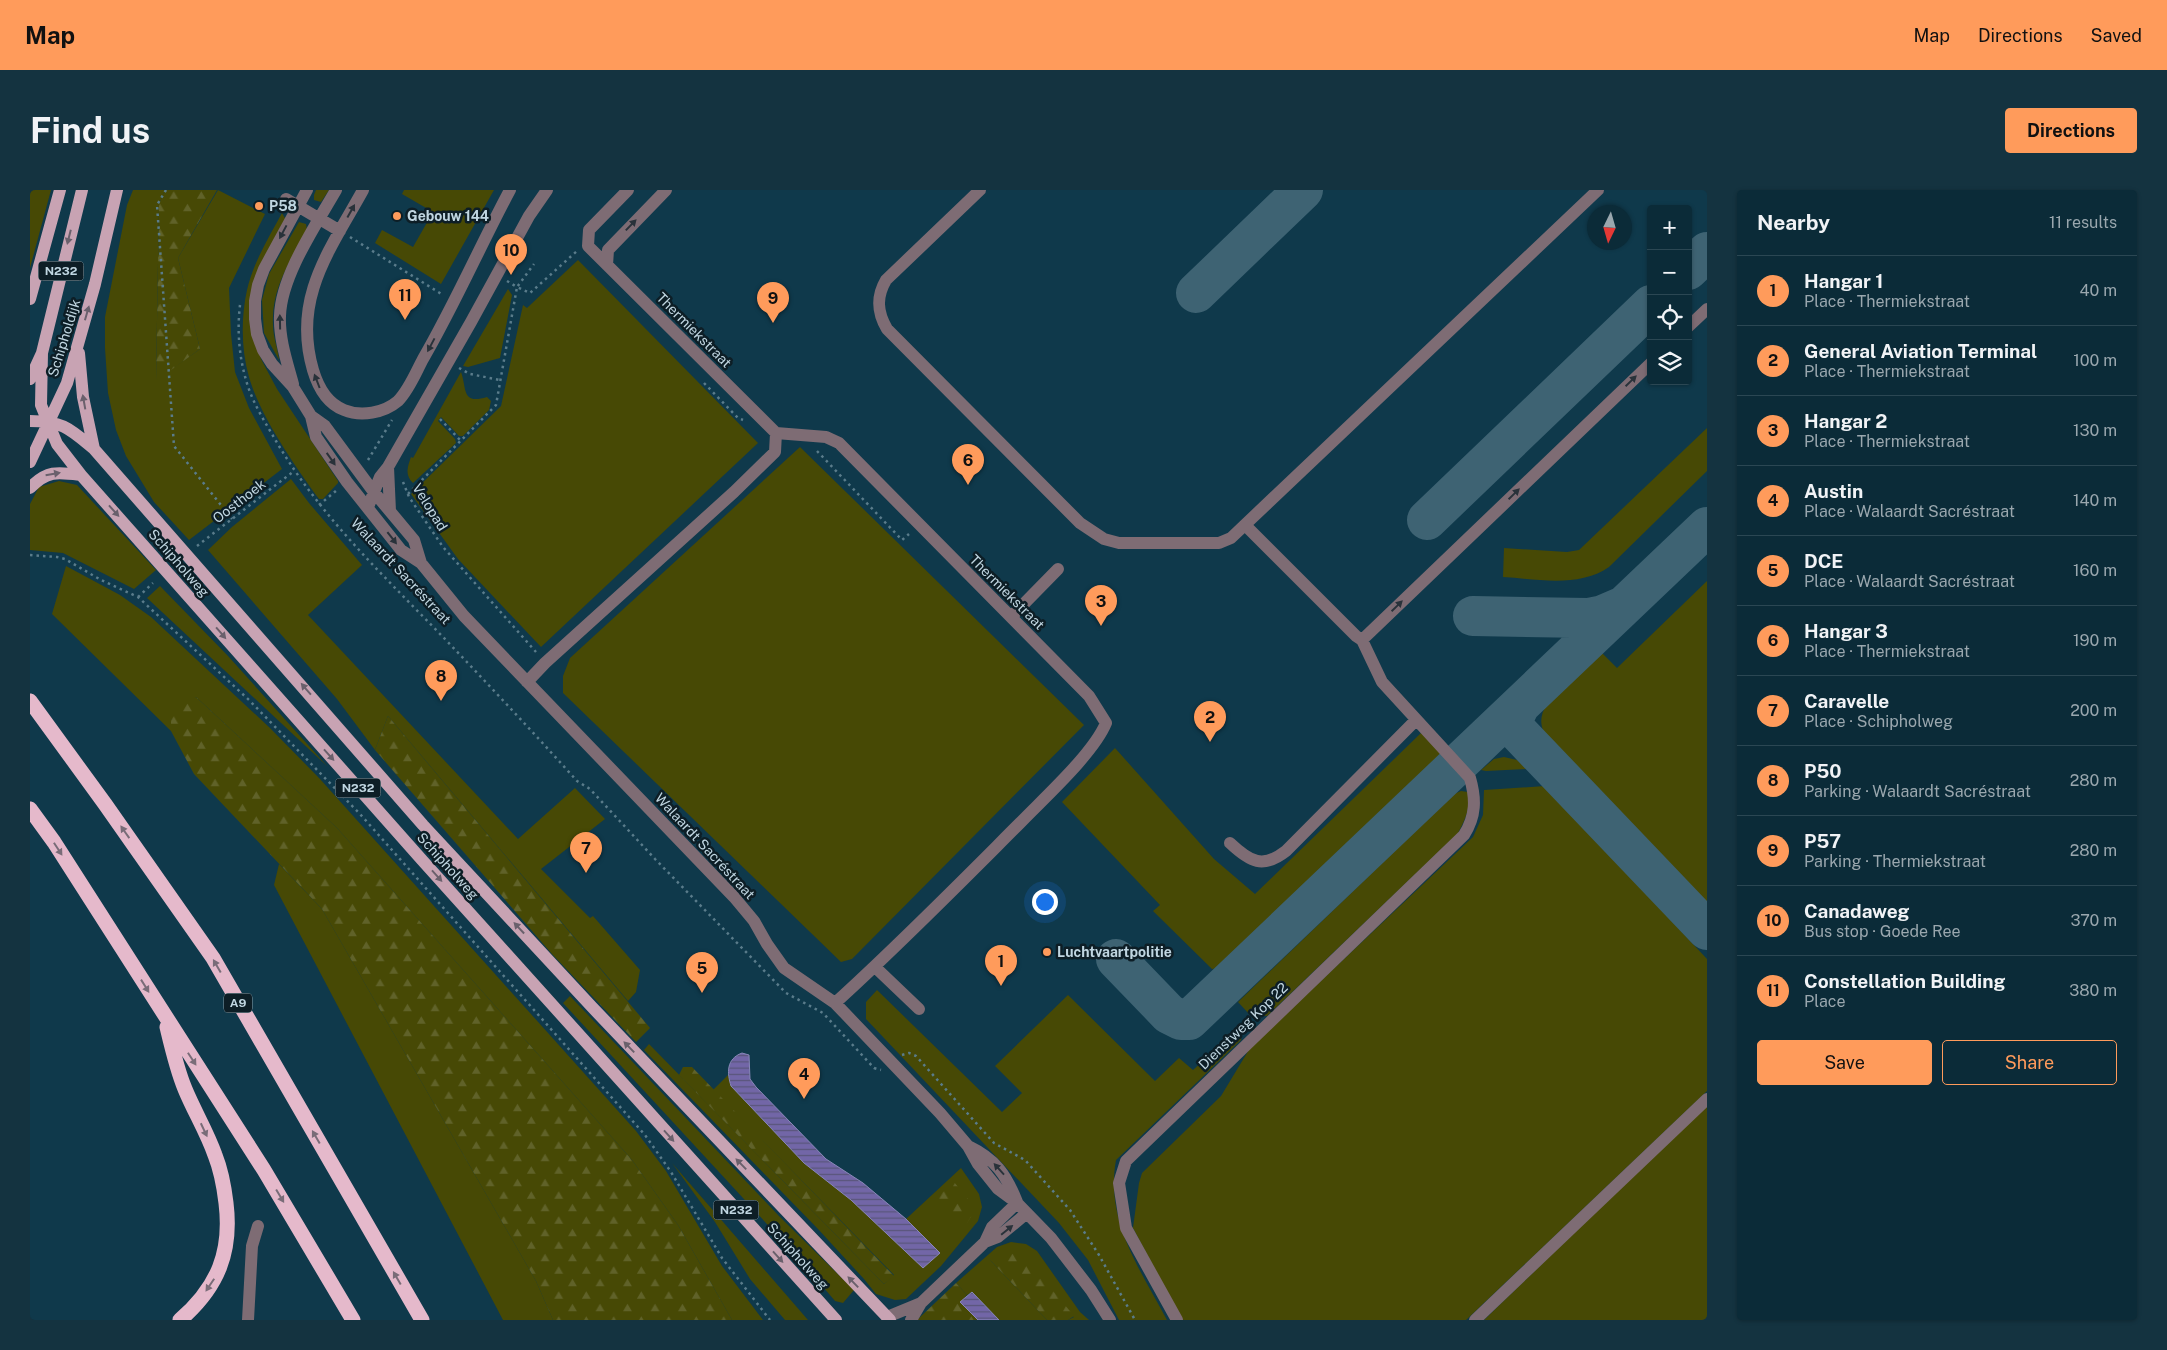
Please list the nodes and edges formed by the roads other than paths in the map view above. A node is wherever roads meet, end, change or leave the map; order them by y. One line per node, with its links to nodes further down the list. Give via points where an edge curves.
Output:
1 (60, 190): 18 (main road, N232)
2 (82, 190): 22 (main road, Schipholdijk / N232, one-way to 22)
3 (116, 190): 21 (main road, Schipholdijk / N232, one-way to 3)
4 (307, 190): 14 (street)
5 (336, 190): 15 (street)
6 (363, 190): 16 (street, one-way to 6)
7 (510, 190): 16 (street, one-way to 16, via 454,302 398,400 373,413 352,412 325,396 308,352 306,322 315,278)
8 (547, 190): 32 (street, via 529,216 453,364)
9 (628, 190): 17 (street, Thermiekstraat, via 589,230 586,252)
10 (666, 190): 17 (street, one-way to 10, via 608,250)
11 (980, 190): 38 (street, via 886,280 878,302 880,317 887,329 1090,531 1104,539 1118,542 1219,542 1231,538)
12 (1598, 190): 38 (street)
13 (286, 199): 14 (street)
14 (298, 206): 15 (street); 25 (street, one-way to 25, via 264,269 255,301 257,334 263,350)
15 (320, 219): 16 (street); 25 (street, one-way to 15, via 280,334 281,301 290,274)
16 (340, 231)
17 (607, 265): 29 (street, Thermiekstraat)
18 (30, 299)
19 (1707, 309): 20 (street)
20 (1692, 323)
21 (79, 342): 28 (main road, Schipholdijk / N232, via 67,383); 30 (main road, N232, one-way to 21, via 82,390)
22 (42, 353): 24 (main road, Schipholdijk / N232); 28 (main road, Schipholdijk / N232, via 41,405)
23 (1647, 367): 42 (street, one-way to 23)
24 (30, 379)
25 (293, 387): 26 (street)
26 (311, 416): 35 (street, Walaardt Sacréstraat, via 325,426); 36 (street, Walaardt Sacréstraat, one-way to 36, via 316,437)
27 (30, 421): 28 (main road, N232)
28 (49, 423): 30 (main road, N232, via 69,428); 31 (main road, N232); 33 (main road, Schipholweg / N232, via 57,444)
29 (776, 433): 41 (street, Thermiekstraat, via 826,437 839,443); 43 (street, via 775,452)
30 (94, 449): 58 (main road, Schipholweg / N232, one-way to 30, via 423,824)
31 (30, 462)
32 (388, 467): 35 (street); 37 (street)
33 (81, 475): 34 (main road, one-way to 33, via 40,477 51,473); 63 (main road, Schipholweg / N232, one-way to 63)
34 (30, 488)
35 (373, 491): 36 (street); 37 (street, Walaardt Sacréstraat)
36 (368, 508): 39 (street, Walaardt Sacréstraat, one-way to 39, via 401,550)
37 (390, 511): 39 (street, Walaardt Sacréstraat, via 414,540)
38 (1246, 526): 42 (street)
39 (421, 563): 43 (street, Walaardt Sacréstraat, via 464,616)
40 (1058, 569): 41 (street)
41 (1011, 617): 48 (street, Thermiekstraat, via 1089,696 1106,723 1099,739 1043,800)
42 (1362, 640): 45 (street, via 1382,682)
43 (527, 682): 49 (street, Walaardt Sacréstraat, via 734,897 784,968)
44 (30, 701): 62 (highway, A9, one-way to 44, via 213,958)
45 (1416, 720): 47 (street, via 1274,860 1253,860); 66 (street, Dienstweg Kop 22, via 1470,778 1474,815 1464,835 1126,1161 1119,1183 1126,1228)
46 (30, 809): 51 (highway, one-way to 51)
47 (1230, 843)
48 (875, 967): 49 (street, Thermiekstraat); 50 (street)
49 (835, 1003): 53 (street, Walaardt Sacréstraat, via 968,1146 998,1189)
50 (918, 1008)
51 (166, 1018): 59 (highway, one-way to 59, via 184,1088 216,1156 224,1183 228,1233 225,1256 218,1274 196,1306); 61 (highway, one-way to 61, via 264,1170)
52 (1707, 1098): 67 (street)
53 (1018, 1203): 54 (street, Walaardt Sacréstraat); 56 (street, via 992,1227)
54 (1027, 1213): 56 (street, one-way to 54, via 998,1237); 65 (street, Walaardt Sacréstraat, via 1071,1263)
55 (258, 1226): 60 (street, via 252,1246)
56 (985, 1242): 57 (street)
57 (921, 1303): 58 (street); 64 (street)
58 (886, 1319)
59 (180, 1320)
60 (248, 1320)
61 (353, 1320)
62 (422, 1320)
63 (836, 1320)
64 (910, 1320)
65 (1110, 1320)
66 (1177, 1320)
67 (1475, 1320)

